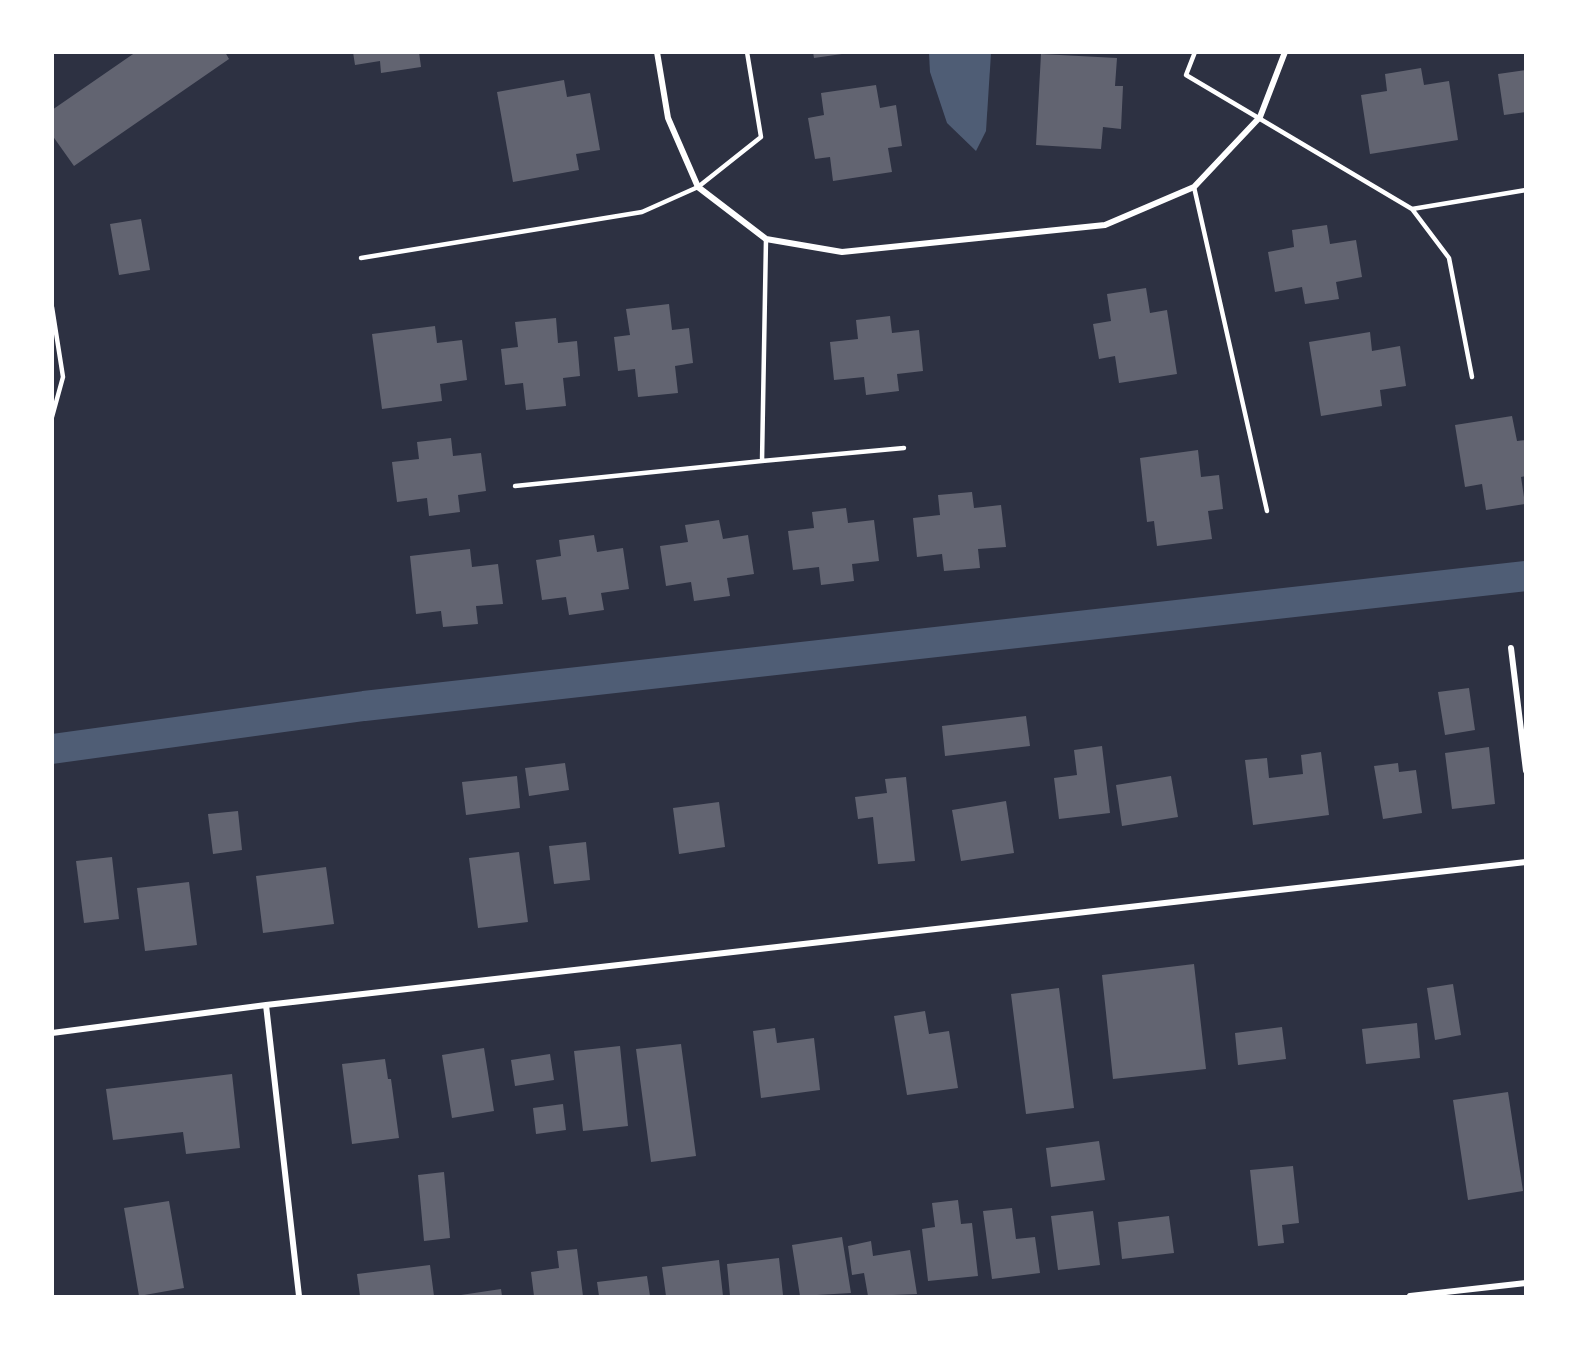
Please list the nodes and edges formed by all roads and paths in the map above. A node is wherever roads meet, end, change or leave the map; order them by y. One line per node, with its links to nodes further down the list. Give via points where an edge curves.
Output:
1 (657, 52): 6 (street, via 668,118)
2 (747, 52): 6 (lane, via 761,137)
3 (1195, 52): 5 (lane, via 1186,75)
4 (1285, 52): 5 (street)
5 (1260, 117): 7 (street); 9 (lane)
6 (698, 187): 10 (street); 11 (lane, via 642,212)
7 (1194, 187): 10 (street, via 1105,225 842,252); 18 (lane)
8 (1526, 190): 9 (lane)
9 (1412, 209): 13 (lane, via 1449,258)
10 (766, 239): 16 (lane)
11 (361, 258)
12 (52, 307): 14 (lane, via 63,377)
13 (1472, 377)
14 (52, 417)
15 (904, 448): 16 (lane)
16 (762, 461): 17 (lane)
17 (515, 486)
18 (1267, 511)
19 (1511, 648): 20 (street)
20 (1526, 771)
21 (1526, 862): 22 (street)
22 (266, 1005): 23 (street); 25 (street)
23 (52, 1033)
24 (1526, 1283): 26 (street)
25 (299, 1296)
26 (1410, 1296)

